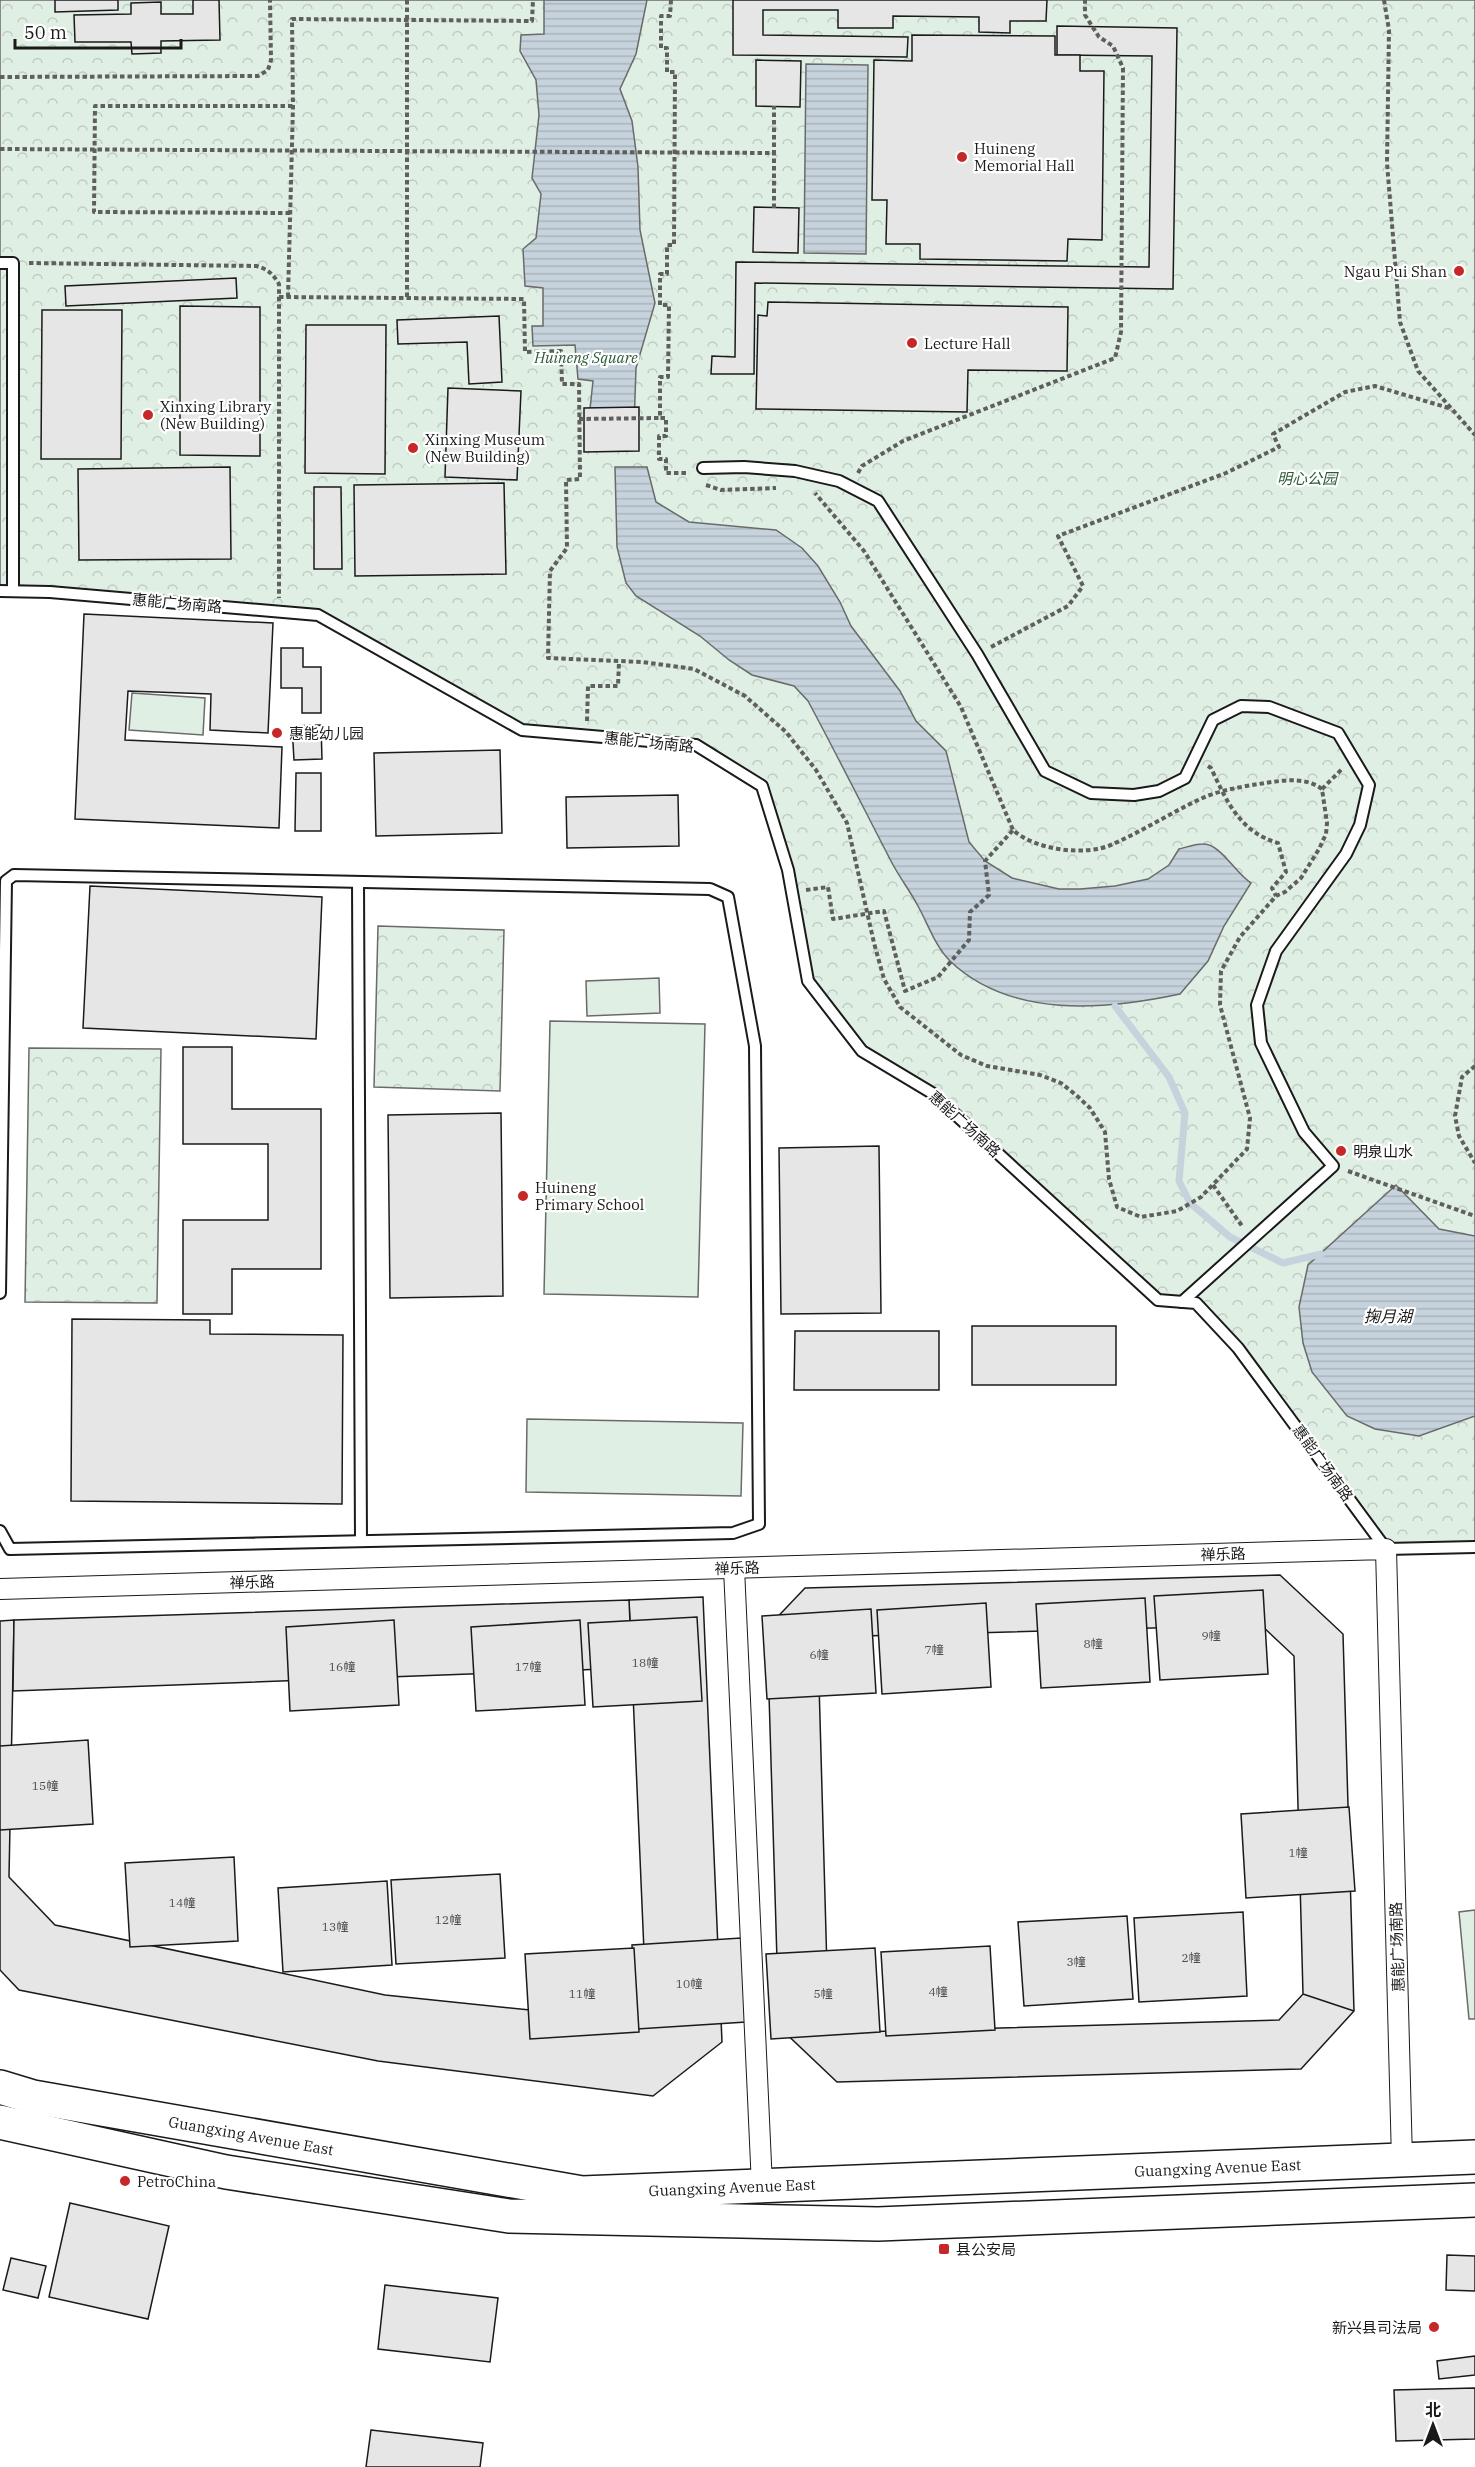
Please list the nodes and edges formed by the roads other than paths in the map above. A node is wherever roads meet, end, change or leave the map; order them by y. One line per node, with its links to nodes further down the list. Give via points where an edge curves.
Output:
1 (0, 263): 4 (lane, via 13,263)
2 (700, 472): 8 (lane, via 744,467 795,471 839,481 878,501 977,654 1045,771 1091,793 1134,795 1159,791 1185,778 1214,720 1241,706 1269,707 1338,733 1353,758 1369,786 1360,825 1346,854 1276,951 1257,1005 1261,1043 1304,1132 1333,1166)
3 (0, 591): 4 (lane, 惠能广场南路)
4 (13, 591): 8 (lane, 惠能广场南路, via 318,615 522,730 696,745 762,786 788,870 808,981 862,1051 932,1093 1158,1300)
5 (358, 882): 6 (lane, via 14,875 6,881); 10 (lane); 10 (lane, via 710,889 728,897 755,1046 759,1512 759,1524 733,1533)
6 (1, 1196): 7 (lane)
7 (0, 1293)
8 (1182, 1302): 12 (lane, 惠能广场南路, via 1196,1303 1238,1348)
9 (0, 1530): 10 (lane, via 10,1549)
10 (361, 1541)
11 (1475, 1546): 12 (lane, 禅乐路)
12 (1386, 1549): 13 (street, 禅乐路); 18 (street, 惠能广场南路)
13 (734, 1568): 14 (street, 禅乐路); 19 (street)
14 (0, 1589)
15 (0, 2087): 19 (highway, Guangxing Avenue East, via 33,2097 582,2193)
16 (0, 2122): 20 (highway, Guangxing Avenue East, via 226,2172 509,2216 878,2224)
17 (1475, 2157): 18 (highway, Guangxing Avenue East)
18 (1402, 2160): 19 (highway, Guangxing Avenue East)
19 (762, 2186)
20 (1475, 2200)

